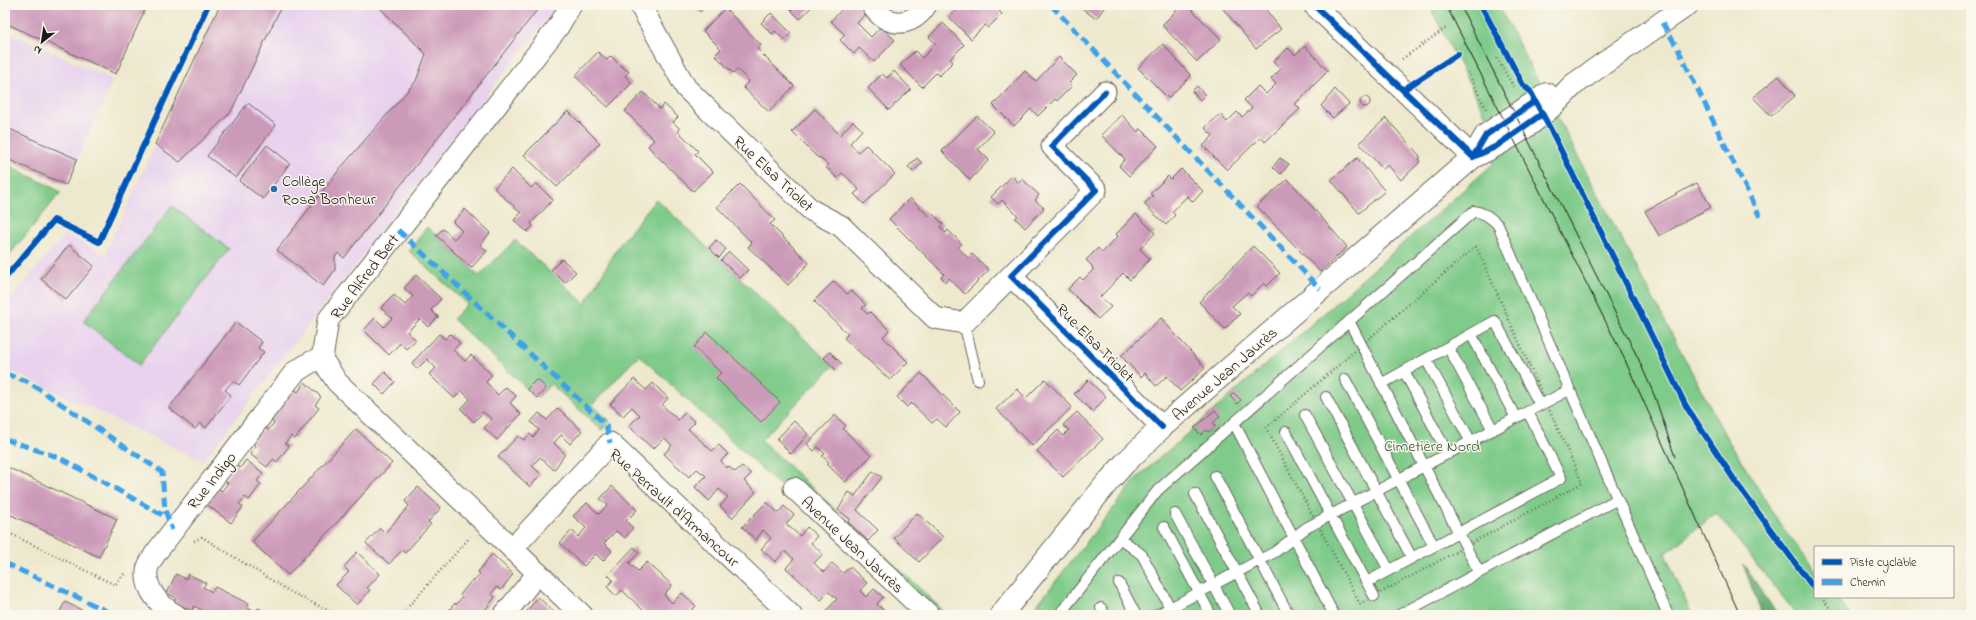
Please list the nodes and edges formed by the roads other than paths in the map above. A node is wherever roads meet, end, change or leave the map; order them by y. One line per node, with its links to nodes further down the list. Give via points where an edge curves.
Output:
1 (571, 5): 15 (street, Rue Alfred Bert, via 558,27 328,320)
2 (640, 5): 12 (street, Rue Elsa Triolet, via 686,88 714,116 811,210 841,226 935,318)
3 (872, 5): 4 (street, via 885,19 903,22 912,20)
4 (926, 5)
5 (1314, 5): 9 (street)
6 (1687, 5): 7 (street, Avenue Jean Jaurès)
7 (1573, 85): 9 (street, Avenue Jean Jaurès, via 1559,101 1542,114 1495,147); 9 (street, Avenue Jean Jaurès, via 1553,90 1495,128 1486,135)
8 (1105, 92): 10 (street, via 1052,146 1096,190)
9 (1473, 157): 28 (street, Avenue Jean Jaurès)
10 (1011, 276): 12 (street); 28 (street, Rue Elsa Triolet)
11 (1349, 321): 20 (lane); 21 (lane, via 1467,217 1474,212 1483,212 1498,225); 27 (lane)
12 (964, 323): 19 (lane)
13 (1471, 334): 14 (lane); 23 (lane, via 1495,321); 26 (lane)
14 (1448, 347): 16 (lane); 29 (lane)
15 (322, 358): 48 (street, via 336,382); 61 (street, Rue Indigo, via 295,372 155,554 147,570 149,583 154,597)
16 (1426, 359): 17 (lane); 31 (lane)
17 (1404, 371): 20 (lane); 32 (lane)
18 (1345, 379): 35 (lane)
19 (978, 380)
20 (1381, 384): 33 (lane)
21 (1569, 390): 23 (lane); 39 (lane)
22 (1326, 397): 37 (lane)
23 (1540, 405): 24 (lane)
24 (1528, 412): 26 (lane); 44 (lane, via 1561,478)
25 (1306, 415): 40 (lane)
26 (1516, 418): 29 (lane)
27 (1234, 423): 45 (lane, via 1158,490); 46 (lane)
28 (1162, 427): 66 (street, Avenue Jean Jaurès, via 1107,483)
29 (1493, 430): 31 (lane)
30 (1286, 432): 42 (lane)
31 (1471, 442): 32 (lane)
32 (1448, 454): 33 (lane)
33 (1423, 467): 35 (lane); 44 (lane)
34 (1215, 476): 50 (lane)
35 (1399, 480): 37 (lane); 47 (lane)
36 (794, 488): 65 (street, Avenue Jean Jaurès)
37 (1376, 492): 40 (lane); 49 (lane)
38 (1195, 494): 52 (lane)
39 (1616, 500): 53 (lane); 76 (lane)
40 (1353, 504): 42 (lane); 51 (lane)
41 (1175, 514): 57 (lane)
42 (1331, 516): 46 (lane, via 1306,528); 55 (lane)
43 (1164, 527): 58 (lane)
44 (1458, 533): 47 (lane); 53 (lane)
45 (1120, 538): 60 (lane, via 1142,555); 67 (lane)
46 (1294, 538): 50 (lane); 74 (lane)
47 (1434, 546): 49 (lane)
48 (512, 549): 54 (street); 64 (street, Rue Perrault d'Armancour, via 610,443)
49 (1412, 558): 51 (lane)
50 (1260, 560): 52 (lane); 73 (lane)
51 (1389, 570): 55 (lane)
52 (1237, 572): 57 (lane); 72 (lane)
53 (1479, 572): 75 (lane)
54 (538, 573): 62 (street); 63 (street)
55 (1367, 582): 59 (lane)
56 (1119, 583): 68 (lane)
57 (1214, 585): 58 (lane); 71 (lane)
58 (1199, 592): 60 (lane); 70 (lane)
59 (1374, 596)
60 (1172, 611): 69 (lane)
61 (176, 615)
62 (504, 615)
63 (582, 615)
64 (791, 615)
65 (930, 615)
66 (1001, 615)
67 (1059, 615)
68 (1136, 615)
69 (1157, 615)
70 (1211, 615)
71 (1230, 615)
72 (1260, 615)
73 (1289, 615)
74 (1334, 615)
75 (1399, 615)
76 (1668, 615)

